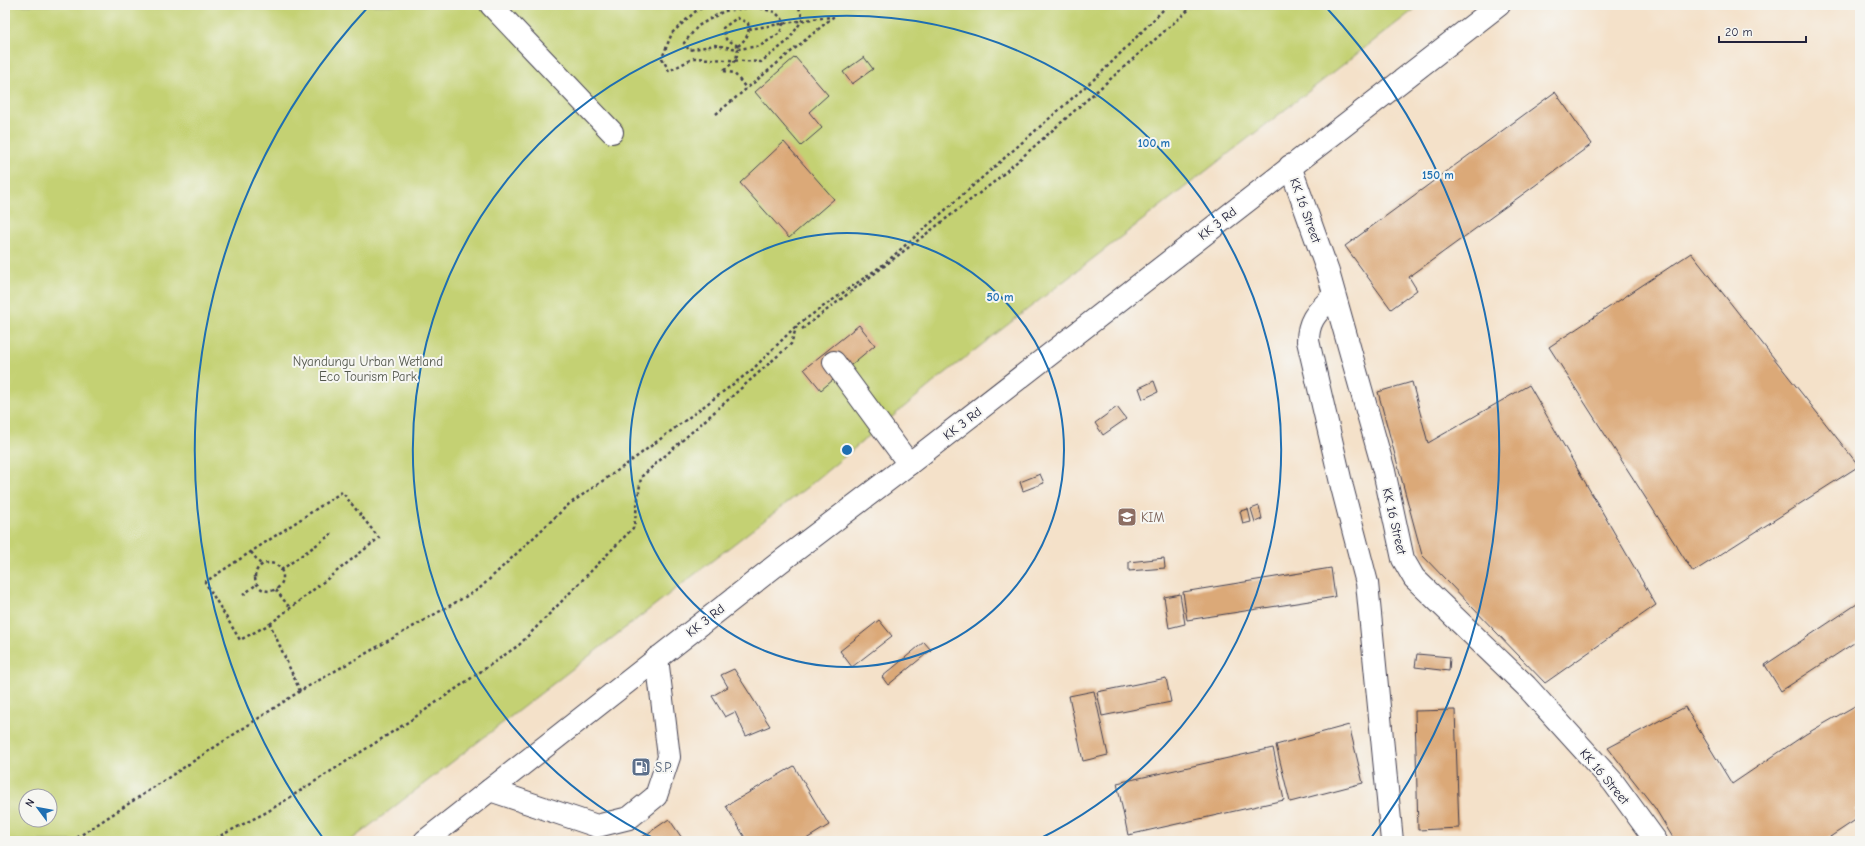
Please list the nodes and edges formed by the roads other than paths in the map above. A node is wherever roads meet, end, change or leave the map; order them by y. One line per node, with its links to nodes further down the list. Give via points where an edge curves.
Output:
1 (491, 5): 3 (main road)
2 (1499, 5): 4 (main road, KK 3 Rd)
3 (612, 132)
4 (1290, 166): 5 (main road, KK 16 Street); 7 (main road, KK 3 Rd)
5 (1334, 295): 11 (main road, via 1313,318 1308,328 1308,341 1367,583); 12 (main road, KK 16 Street, via 1384,470 1403,559 1414,578 1526,686 1613,782)
6 (834, 362): 7 (main road)
7 (910, 464): 8 (main road, KK 3 Rd)
8 (657, 658): 9 (main road, KK 3 Rd); 9 (main road, via 669,758 656,796 629,818 597,826)
9 (490, 790): 10 (main road, KK 3 Rd)
10 (425, 841)
11 (1392, 841)
12 (1656, 841)

